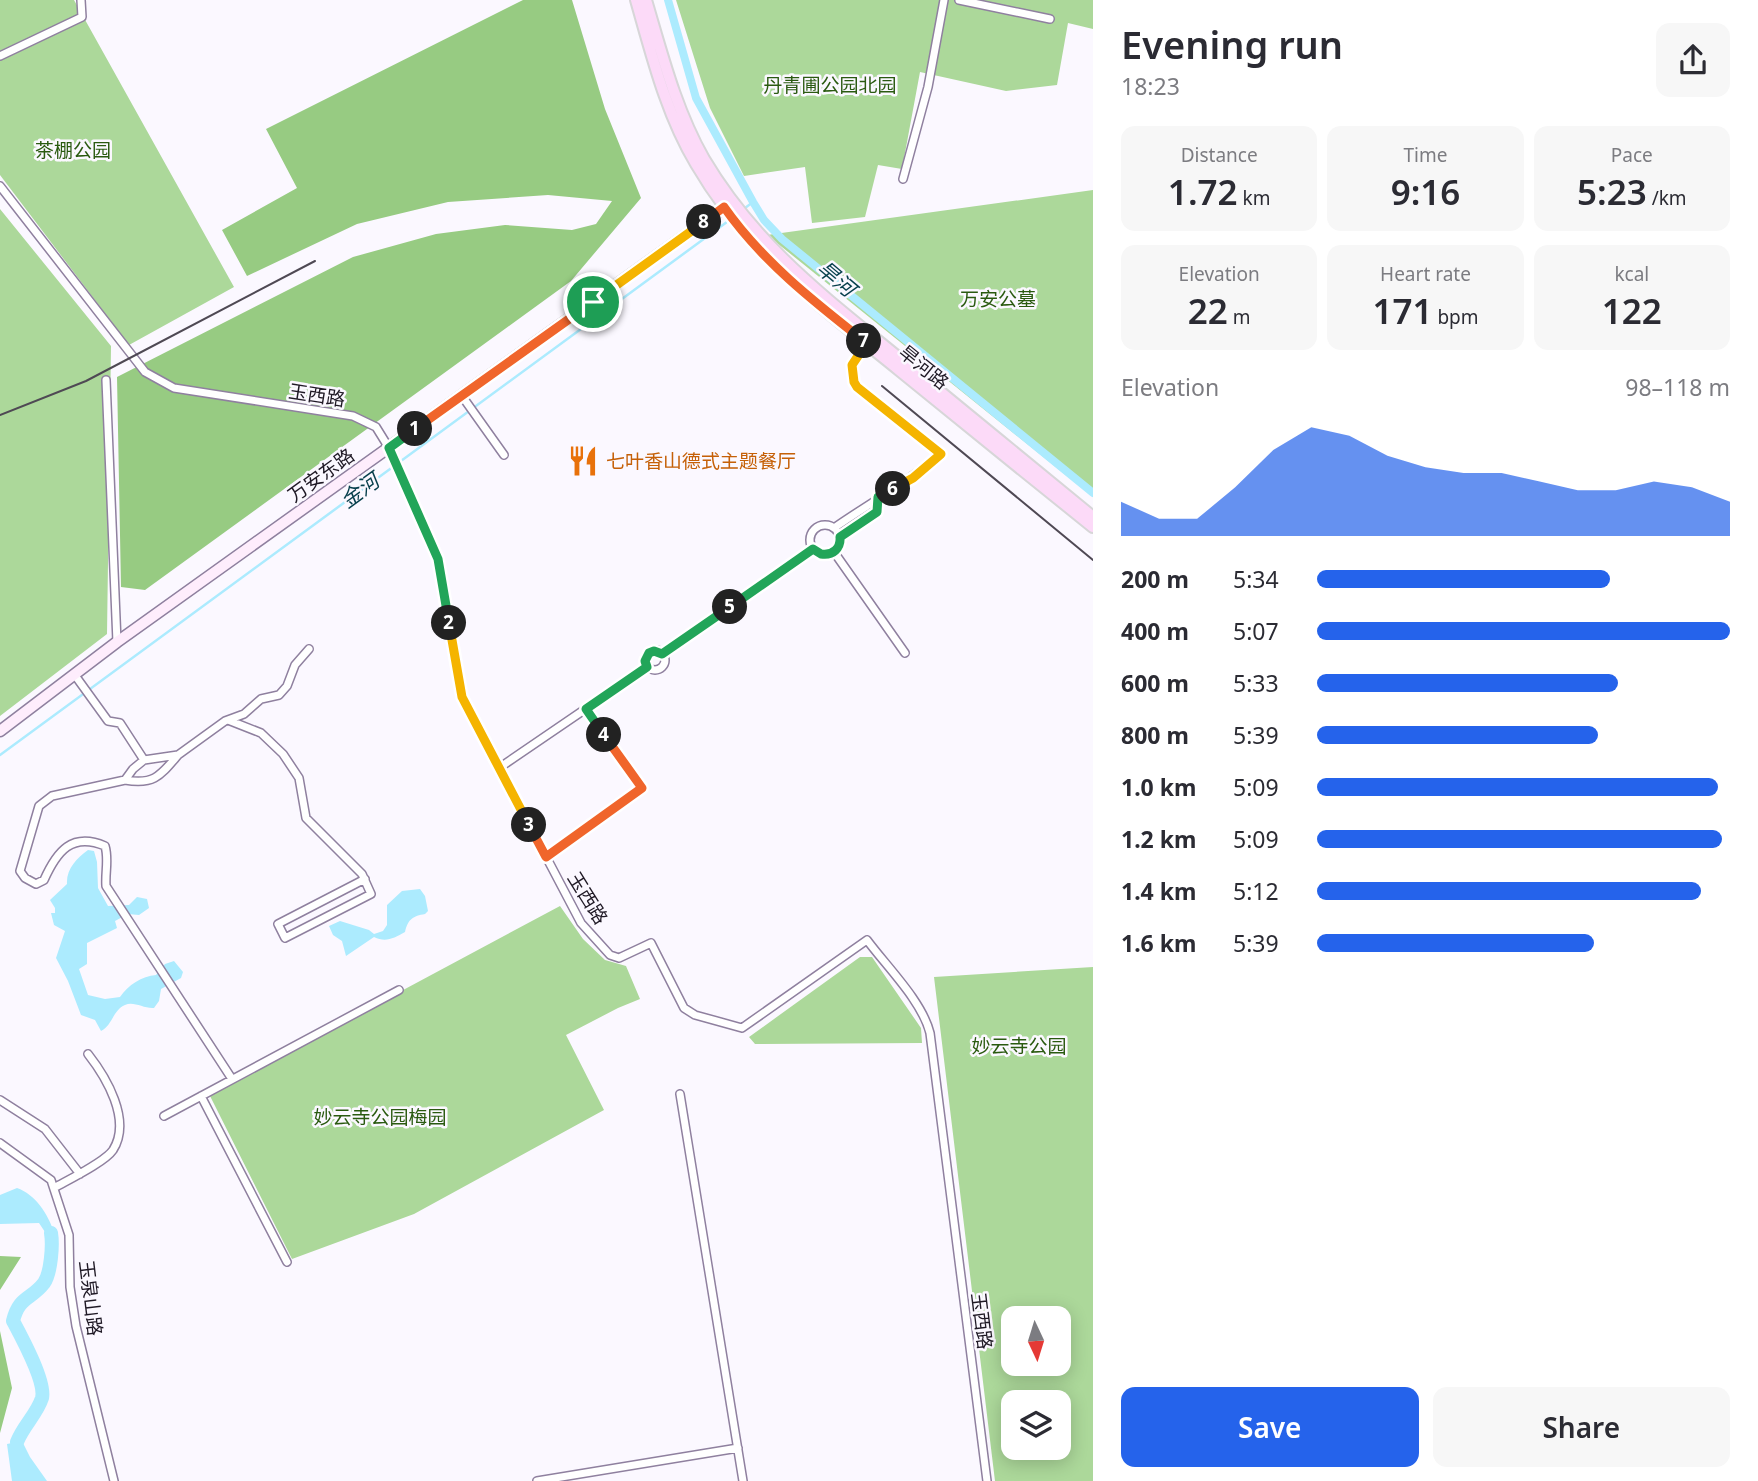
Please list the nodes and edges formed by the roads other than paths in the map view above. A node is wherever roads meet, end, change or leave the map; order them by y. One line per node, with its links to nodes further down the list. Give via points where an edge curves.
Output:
1 (81, 0): 7 (street, via 82,17)
2 (636, 0): 10 (main road, 旱河路, via 678,129 695,162)
3 (646, 0): 10 (main road, 旱河路, via 687,125)
4 (944, 0): 8 (street, via 928,88)
5 (959, 0): 6 (street)
6 (1050, 19)
7 (0, 56)
8 (903, 179)
9 (0, 186): 15 (street, 玉西路, via 145,372 174,388 353,416 376,427)
10 (731, 208): 11 (main road, 旱河路); 14 (street, 万安东路)
11 (741, 223): 12 (main road, 旱河路, via 795,286); 18 (main road, 旱河路, via 802,279)
12 (866, 344): 17 (street, via 852,365 857,387 941,454 913,478); 19 (main road, 旱河路)
13 (106, 380): 24 (street)
14 (462, 396): 15 (street, 万安东路); 16 (street)
15 (391, 452): 24 (street, 万安东路); 35 (street, 玉西路, via 438,559 462,697)
16 (504, 455)
17 (878, 497): 20 (street); 21 (street, via 877,512)
18 (1093, 517)
19 (1093, 527)
20 (834, 528): 21 (street); 22 (street, via 821,526 813,531)
21 (840, 537): 23 (street)
22 (813, 549): 23 (street, via 821,554); 27 (street)
23 (834, 552): 26 (street)
24 (117, 642): 29 (street, 万安东路)
25 (309, 649): 31 (street, via 279,695 261,699 244,714)
26 (905, 653)
27 (662, 654): 28 (street, via 649,653); 28 (street, via 662,667)
28 (647, 667): 30 (street)
29 (74, 674): 32 (street, 万安东路); 34 (street, via 108,721 120,723)
30 (586, 709): 35 (street); 37 (street, via 642,788)
31 (228, 720): 33 (street); 38 (street, via 261,733 283,754 299,778 306,818)
32 (0, 731)
33 (178, 755): 34 (street); 36 (street, via 160,777 142,783)
34 (144, 760): 36 (street)
35 (499, 768): 37 (street, 玉西路)
36 (125, 780): 41 (street, via 52,796 39,806 20,870 36,884 44,880 53,860 76,842 84,839 105,846 106,886)
37 (546, 857): 54 (street, 玉西路, via 581,923 610,955 619,958 650,943 684,1008 695,1015 741,1028 867,940 918,1007 930,1033)
38 (365, 879): 38 (street, via 371,894 285,938 278,924)
39 (400, 990): 41 (street)
40 (88, 1054): 47 (street, via 109,1087 119,1123 113,1151)
41 (232, 1079): 43 (street)
42 (681, 1094): 50 (street)
43 (201, 1096): 45 (street); 49 (street)
44 (0, 1100): 47 (street, via 45,1129)
45 (164, 1116)
46 (0, 1143): 48 (street, 玉泉山路)
47 (80, 1174): 48 (street)
48 (54, 1188): 51 (street, 玉泉山路, via 69,1235 69,1287 76,1326)
49 (288, 1262)
50 (738, 1448): 52 (street); 53 (street)
51 (114, 1481)
52 (537, 1481)
53 (743, 1481)
54 (987, 1481)

